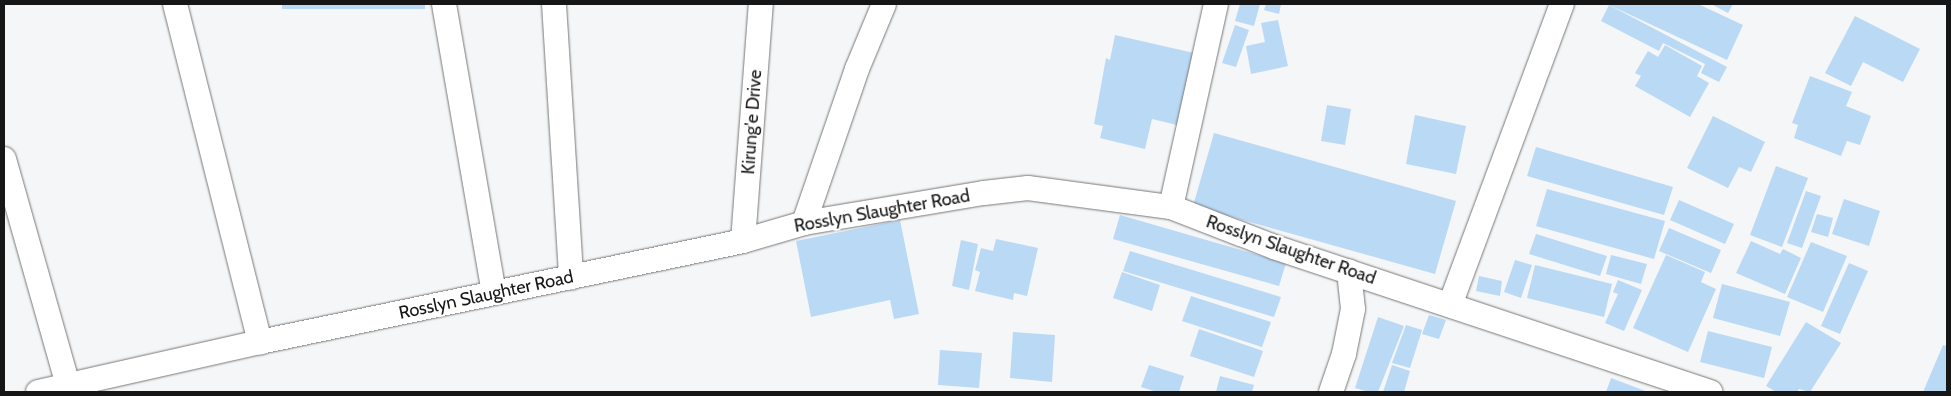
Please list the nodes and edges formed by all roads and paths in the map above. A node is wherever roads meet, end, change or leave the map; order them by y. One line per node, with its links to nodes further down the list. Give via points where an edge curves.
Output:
1 (175, 4): 16 (street)
2 (444, 4): 14 (street)
3 (554, 4): 13 (street)
4 (761, 4): 11 (street, Kirung'e Drive)
5 (884, 4): 10 (street, via 857,69)
6 (1216, 4): 9 (street)
7 (1562, 4): 15 (street)
8 (4, 159): 17 (street)
9 (1171, 207): 10 (street, Rosslyn Slaughter Road, via 1028,188 984,192); 12 (street, Rosslyn Slaughter Road)
10 (804, 223): 11 (street, Rosslyn Slaughter Road)
11 (743, 241): 13 (street, Rosslyn Slaughter Road)
12 (1349, 271): 15 (street, Rosslyn Slaughter Road); 19 (street, via 1353,309 1344,354)
13 (571, 277): 14 (street, Rosslyn Slaughter Road)
14 (494, 293): 16 (street, Rosslyn Slaughter Road)
15 (1450, 305): 20 (street, Rosslyn Slaughter Road)
16 (260, 342): 17 (street, Rosslyn Slaughter Road)
17 (68, 385): 18 (street, Rosslyn Slaughter Road)
18 (38, 392)
19 (1331, 392)
20 (1711, 392)

